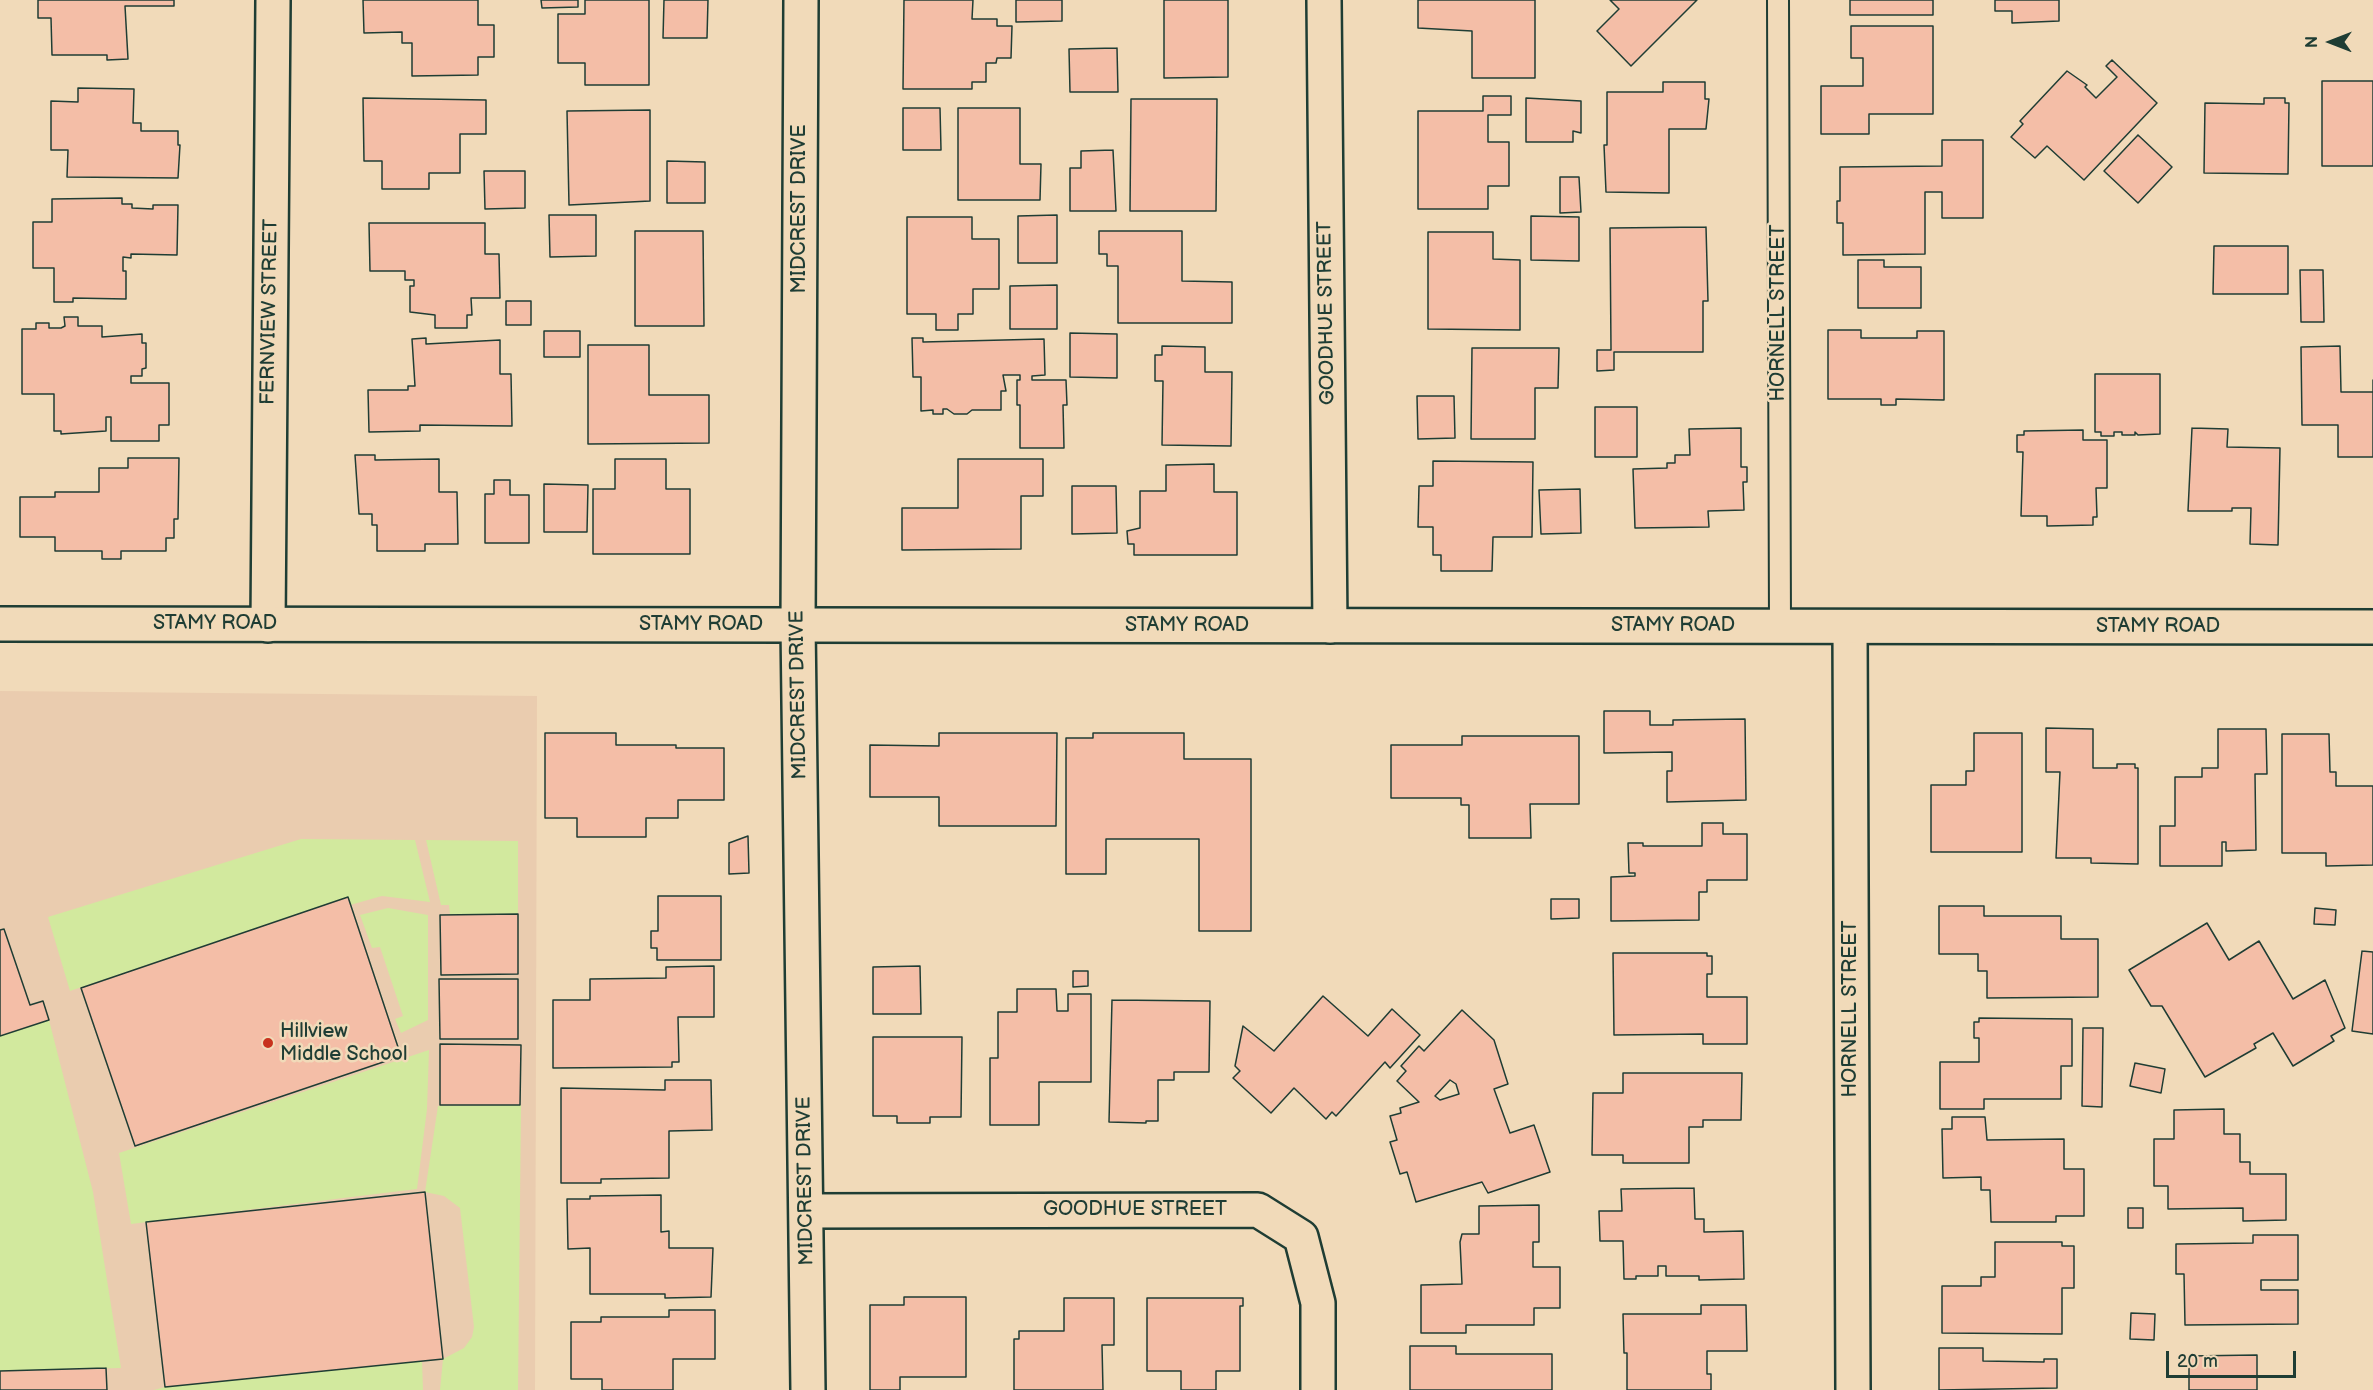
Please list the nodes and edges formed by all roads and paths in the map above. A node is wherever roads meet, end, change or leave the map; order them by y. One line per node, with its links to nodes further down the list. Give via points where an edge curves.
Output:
1 (273, 0): 6 (street, FERNVIEW STREET)
2 (801, 0): 7 (street, MIDCREST DRIVE)
3 (1324, 0): 8 (street, GOODHUE STREET)
4 (1778, 0): 9 (lane, HORNELL STREET)
5 (0, 624): 6 (street, STAMY ROAD)
6 (268, 625): 7 (street, STAMY ROAD)
7 (798, 625): 8 (street, STAMY ROAD); 12 (street, MIDCREST DRIVE)
8 (1330, 626): 9 (street, STAMY ROAD)
9 (1780, 626): 10 (street, STAMY ROAD)
10 (1850, 627): 11 (street, STAMY ROAD); 15 (street, HORNELL STREET)
11 (2373, 627)
12 (807, 1211): 13 (street, MIDCREST DRIVE); 14 (street, GOODHUE STREET, via 1258,1210 1301,1237 1318,1304)
13 (808, 1390)
14 (1318, 1390)
15 (1853, 1390)

